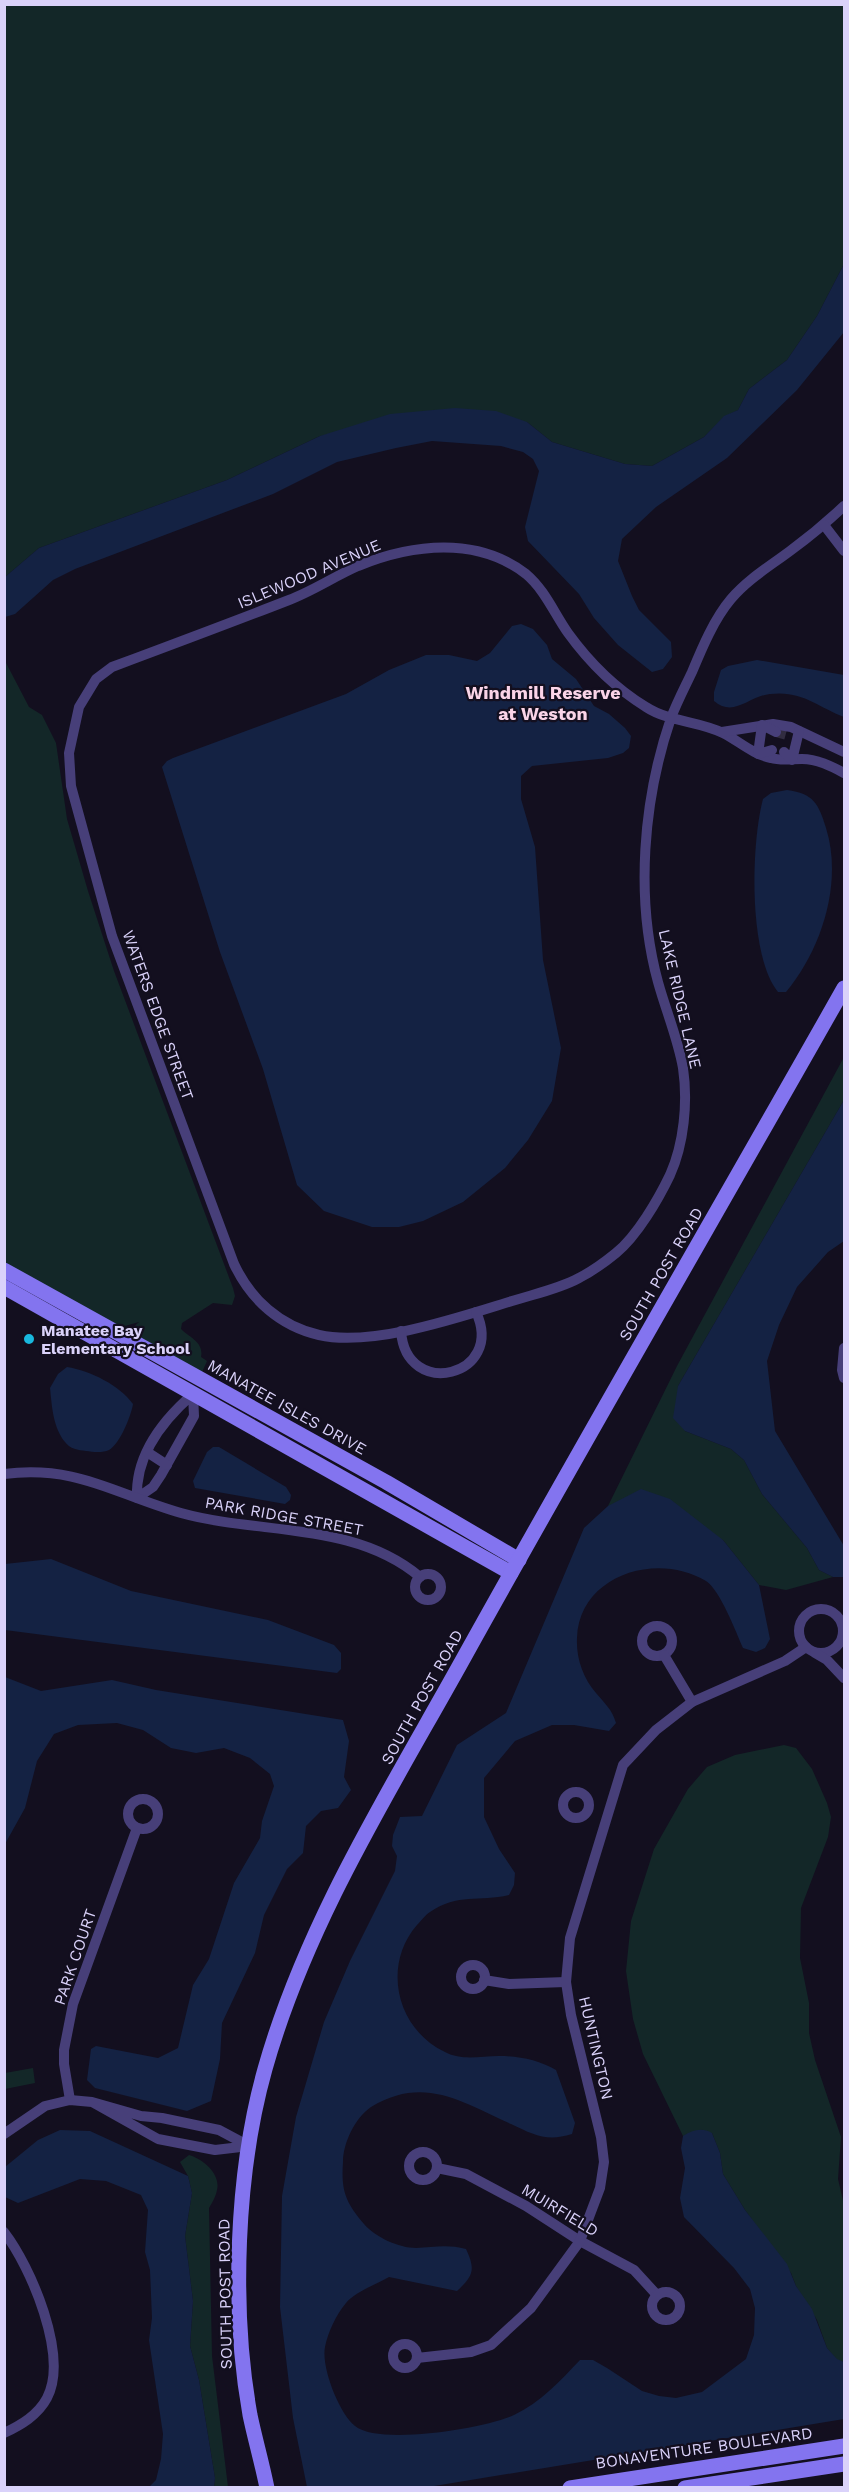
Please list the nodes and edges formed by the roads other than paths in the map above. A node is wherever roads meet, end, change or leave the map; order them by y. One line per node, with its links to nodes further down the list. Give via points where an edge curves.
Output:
1 (844, 506): 2 (street, LAKE RIDGE LANE)
2 (824, 525): 3 (street); 4 (street, LAKE RIDGE LANE, via 747,581 729,601)
3 (844, 551)
4 (671, 718): 6 (street, ISLEWOOD AVENUE, via 647,708 606,678 568,632 543,592 509,562 470,549 434,548 387,556 357,567 304,595 112,667 96,679 86,694); 8 (street, ISLEWOOD AVENUE); 17 (street, LAKE RIDGE LANE, via 653,788 646,903 658,981 683,1070 681,1140 671,1172 656,1201 618,1252 578,1279)
5 (762, 725): 7 (street); 7 (street, via 782,734); 8 (street); 10 (street)
6 (74, 726): 16 (street, WATERS EDGE STREET, via 70,780 112,936 234,1264)
7 (799, 731): 9 (street); 11 (street)
8 (722, 732): 10 (street)
9 (844, 752)
10 (758, 754): 11 (street); 11 (street, via 778,751)
11 (792, 760): 12 (street, via 816,761)
12 (844, 773)
13 (844, 988): 27 (street, SOUTH POST ROAD)
14 (4, 1270): 21 (street, MANATEE ISLES DRIVE)
15 (4, 1287): 22 (street)
16 (259, 1303): 18 (street, LAKE RIDGE LANE, via 285,1322 320,1335 352,1337)
17 (476, 1312): 18 (street, LAKE RIDGE LANE); 18 (street, via 482,1330 479,1349 468,1364 452,1373 433,1373 416,1365 405,1350)
18 (401, 1331)
19 (844, 1348): 20 (street)
20 (844, 1378)
21 (199, 1379): 22 (street); 27 (street, MANATEE ISLES DRIVE, via 386,1482)
22 (193, 1394): 23 (street, via 166,1419); 24 (street, via 194,1416); 27 (street)
23 (147, 1452): 24 (street); 26 (street, via 136,1481)
24 (167, 1465): 26 (street, via 153,1487)
25 (4, 1474): 26 (street, PARK RIDGE STREET, via 42,1471 70,1475)
26 (137, 1497): 28 (street, PARK RIDGE STREET, via 182,1513 360,1543 401,1561)
27 (515, 1566): 44 (street, SOUTH POST ROAD, via 349,1864 294,1983 265,2070)
28 (420, 1577)
29 (842, 1616): 30 (street); 31 (street, via 827,1609 806,1614 799,1632)
30 (841, 1640): 31 (street, via 829,1652); 32 (street)
31 (810, 1650): 34 (street, via 827,1660); 35 (street, HUNTINGTON)
32 (844, 1652)
33 (663, 1654): 35 (street)
34 (844, 1678)
35 (692, 1702): 37 (street, HUNTINGTON, via 656,1730 623,1765)
36 (590, 1807): 37 (street)
37 (610, 1812): 40 (street, HUNTINGTON, via 570,1938)
38 (137, 1828): 41 (street, PARK COURT, via 73,2004 64,2050)
39 (484, 1980): 40 (street, via 509,1984)
40 (566, 1982): 47 (street, HUNTINGTON, via 604,2162 600,2188)
41 (70, 2100): 42 (street); 43 (street, via 45,2106)
42 (92, 2102): 44 (street, via 141,2116 219,2130); 44 (street, via 158,2139 215,2150)
43 (4, 2134)
44 (249, 2146): 53 (street, SOUTH POST ROAD, via 239,2229 243,2352 250,2414)
45 (437, 2168): 47 (street, MUIRFIELD, via 466,2174)
46 (4, 2232): 50 (street, via 34,2286 47,2323 53,2361 47,2399 30,2420)
47 (580, 2241): 48 (street, MUIRFIELD, via 634,2270); 49 (street, HUNTINGTON, via 531,2308 490,2346)
48 (657, 2295)
49 (417, 2358)
50 (4, 2433)
51 (844, 2446): 54 (street, BONAVENTURE BOULEVARD)
52 (844, 2464): 55 (street)
53 (267, 2487)
54 (570, 2487)
55 (685, 2487)

